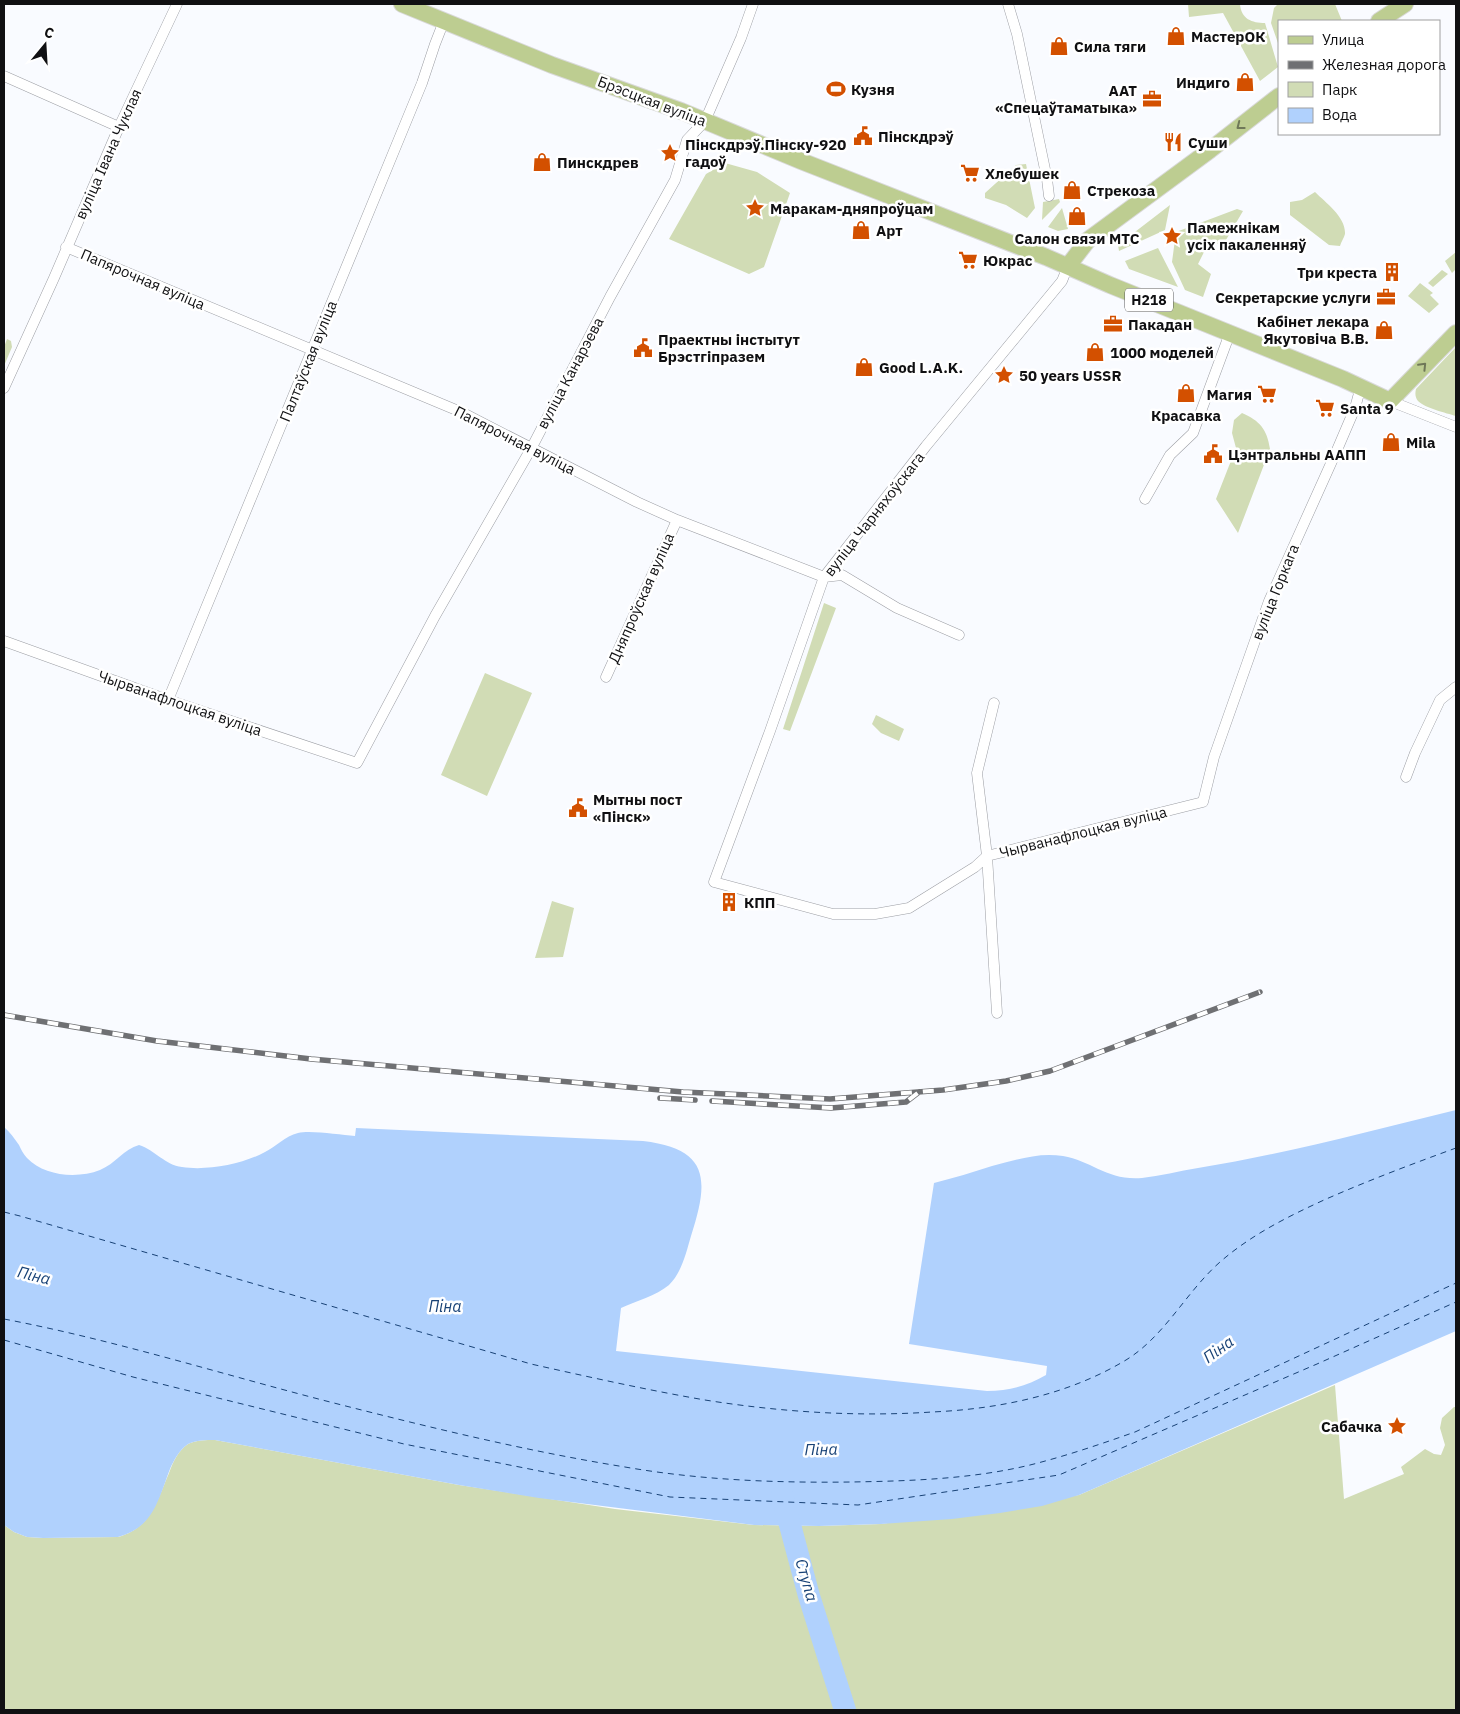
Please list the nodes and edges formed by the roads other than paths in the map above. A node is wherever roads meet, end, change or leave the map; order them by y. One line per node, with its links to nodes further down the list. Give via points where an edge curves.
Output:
1 (177, 4): 11 (street, вуліца Івана Чуклая)
2 (402, 4): 7 (main road, Брэсцкая вуліца / Н218)
3 (754, 4): 10 (street, вуліца Канарэева)
4 (1008, 4): 12 (street, via 1048,178)
5 (1397, 6): 6 (main road)
6 (1380, 20)
7 (444, 21): 10 (main road, Брэсцкая вуліца / Н218); 17 (street, Палтаўская вуліца, via 422,83)
8 (4, 76): 11 (street)
9 (1278, 97): 14 (main road, one-way to 14, via 1088,240)
10 (705, 121): 14 (main road, Брэсцкая вуліца / Н218); 22 (street, вуліца Канарэева, via 687,140 674,180)
11 (119, 127): 13 (street, вуліца Івана Чуклая)
12 (1049, 196)
13 (66, 247): 17 (street, Папярочная вуліца); 19 (street, вуліца Івана Чуклая)
14 (1068, 266): 15 (main road, Брэсцкая вуліца / Н218); 25 (street, вуліца Чарняхоўскага, via 1062,281 932,438)
15 (1230, 333): 18 (main road, Брэсцкая вуліца / Н218); 23 (street, via 1193,434 1170,455)
16 (1456, 333): 20 (main road, one-way to 16)
17 (312, 350): 22 (street, Папярочная вуліца, via 461,412); 30 (street, Палтаўская вуліца)
18 (1361, 386): 20 (main road, Брэсцкая вуліца / Н218); 34 (street, вуліца Горкага, via 1355,408 1269,602 1214,757)
19 (4, 388)
20 (1390, 401): 21 (street, Брэсцкая вуліца)
21 (1456, 427)
22 (532, 447): 24 (street, Папярочная вуліца); 32 (street, вуліца Канарэева)
23 (1145, 499)
24 (677, 520): 25 (street, Папярочная вуліца); 28 (street, Дняпроўская вуліца)
25 (824, 576): 26 (street, Папярочная вуліца, via 842,575 897,608); 36 (street, вуліца Чарняхоўскага)
26 (959, 635)
27 (4, 641): 30 (street, Чырванафлоцкая вуліца)
28 (606, 677)
29 (1456, 687): 33 (street, via 1440,700)
30 (168, 700): 32 (street, Чырванафлоцкая вуліца)
31 (994, 703): 35 (street, via 977,773)
32 (357, 763)
33 (1406, 777)
34 (1203, 802): 35 (street, Чырванафлоцкая вуліца)
35 (987, 856): 36 (street, Чырванафлоцкая вуліца, via 939,891 908,908 875,914 833,914); 37 (street)
36 (714, 882)
37 (996, 1013)

